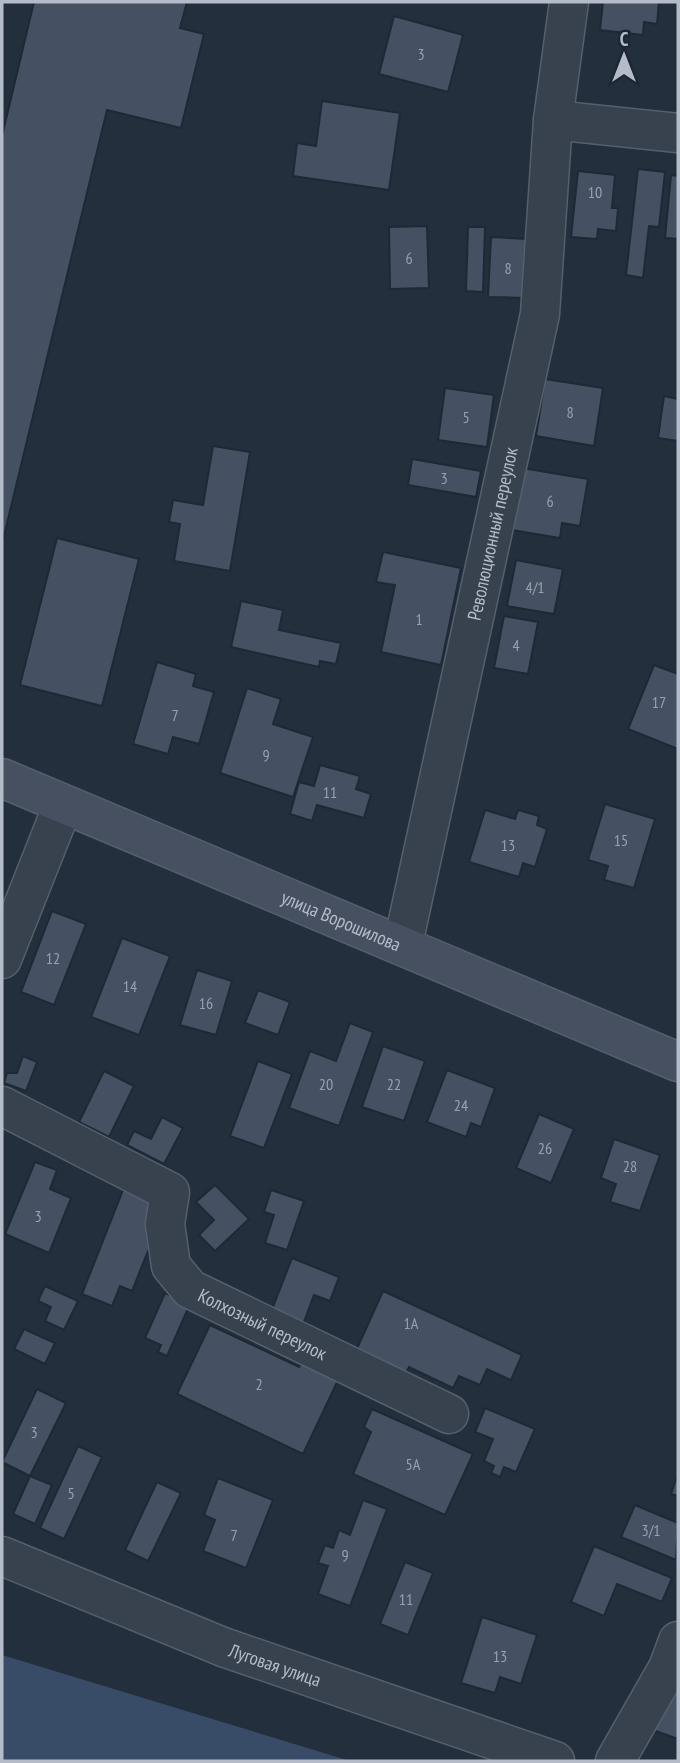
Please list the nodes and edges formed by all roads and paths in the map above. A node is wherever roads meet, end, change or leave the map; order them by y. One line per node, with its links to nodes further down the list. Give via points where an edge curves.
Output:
1 (569, 2): 2 (street, Революционный переулок)
2 (554, 120): 3 (street); 6 (street, Революционный переулок, via 540,314)
3 (678, 133)
4 (2, 778): 5 (street, улица Ворошилова)
5 (64, 805): 6 (street, улица Ворошилова); 7 (street)
6 (404, 944): 8 (street, улица Ворошилова)
7 (2, 959)
8 (678, 1062)
9 (2, 1106): 10 (street, Колхозный переулок, via 170,1192 165,1224 171,1266 190,1289)
10 (449, 1414)
11 (2, 1556): 13 (street, Луговая улица, via 223,1647)
12 (678, 1641): 14 (street, via 668,1668)
13 (555, 1761)
14 (615, 1761)

